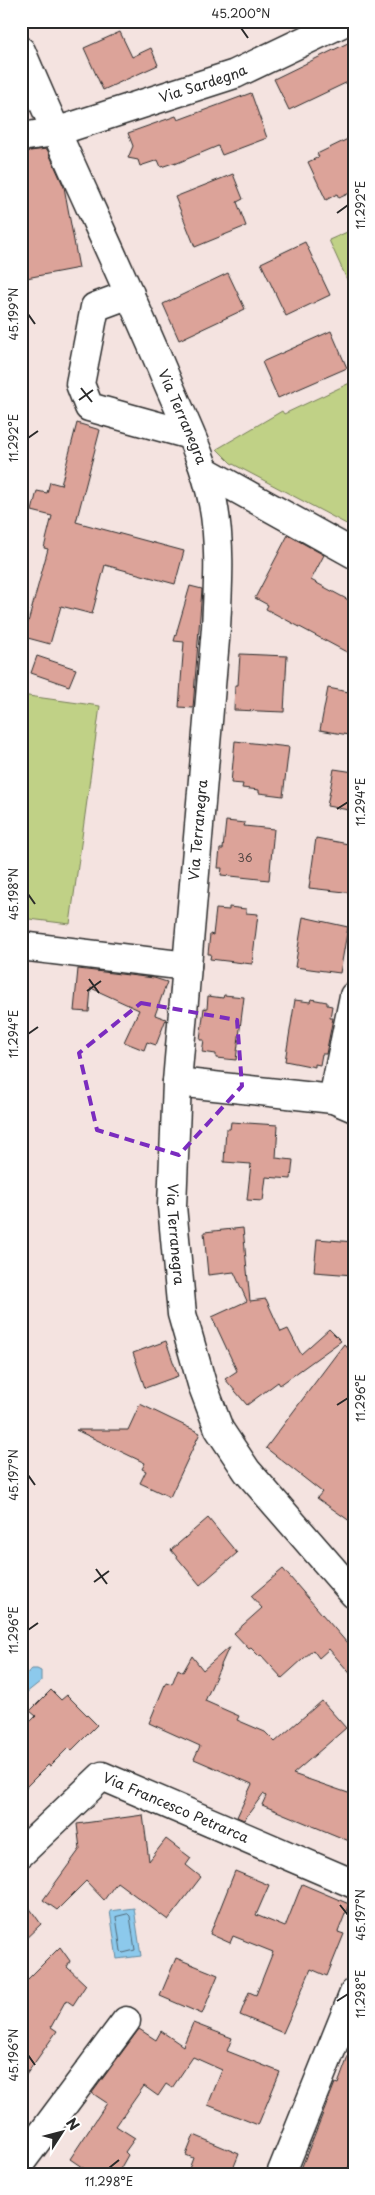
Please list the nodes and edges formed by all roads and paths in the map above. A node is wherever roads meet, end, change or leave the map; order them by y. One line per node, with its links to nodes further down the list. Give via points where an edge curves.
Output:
1 (346, 21): 3 (street, Via Sardegna, via 235,74)
2 (21, 51): 3 (street, Via Terranegra)
3 (55, 132): 4 (street, Via Sardegna); 5 (street, Via Terranegra)
4 (21, 137)
5 (130, 294): 6 (street, Via Terranegra); 6 (street, via 95,307 80,384 89,407)
6 (190, 435): 7 (street, Via Terranegra)
7 (205, 471): 8 (street); 10 (street, Via Terranegra, via 213,504 218,580)
8 (354, 554)
9 (21, 946): 10 (street)
10 (187, 966): 12 (street, Via Terranegra)
11 (354, 996): 13 (street)
12 (177, 1082): 13 (street); 14 (street, Via Terranegra, via 172,1206 182,1314 202,1384 219,1429 247,1471)
13 (343, 1104)
14 (354, 1594)
15 (21, 1853): 16 (street, Via Francesco Petrarca, via 102,1776)
16 (354, 1884)
17 (354, 1992): 20 (street)
18 (126, 2021): 19 (street)
19 (21, 2162)
20 (281, 2174)

